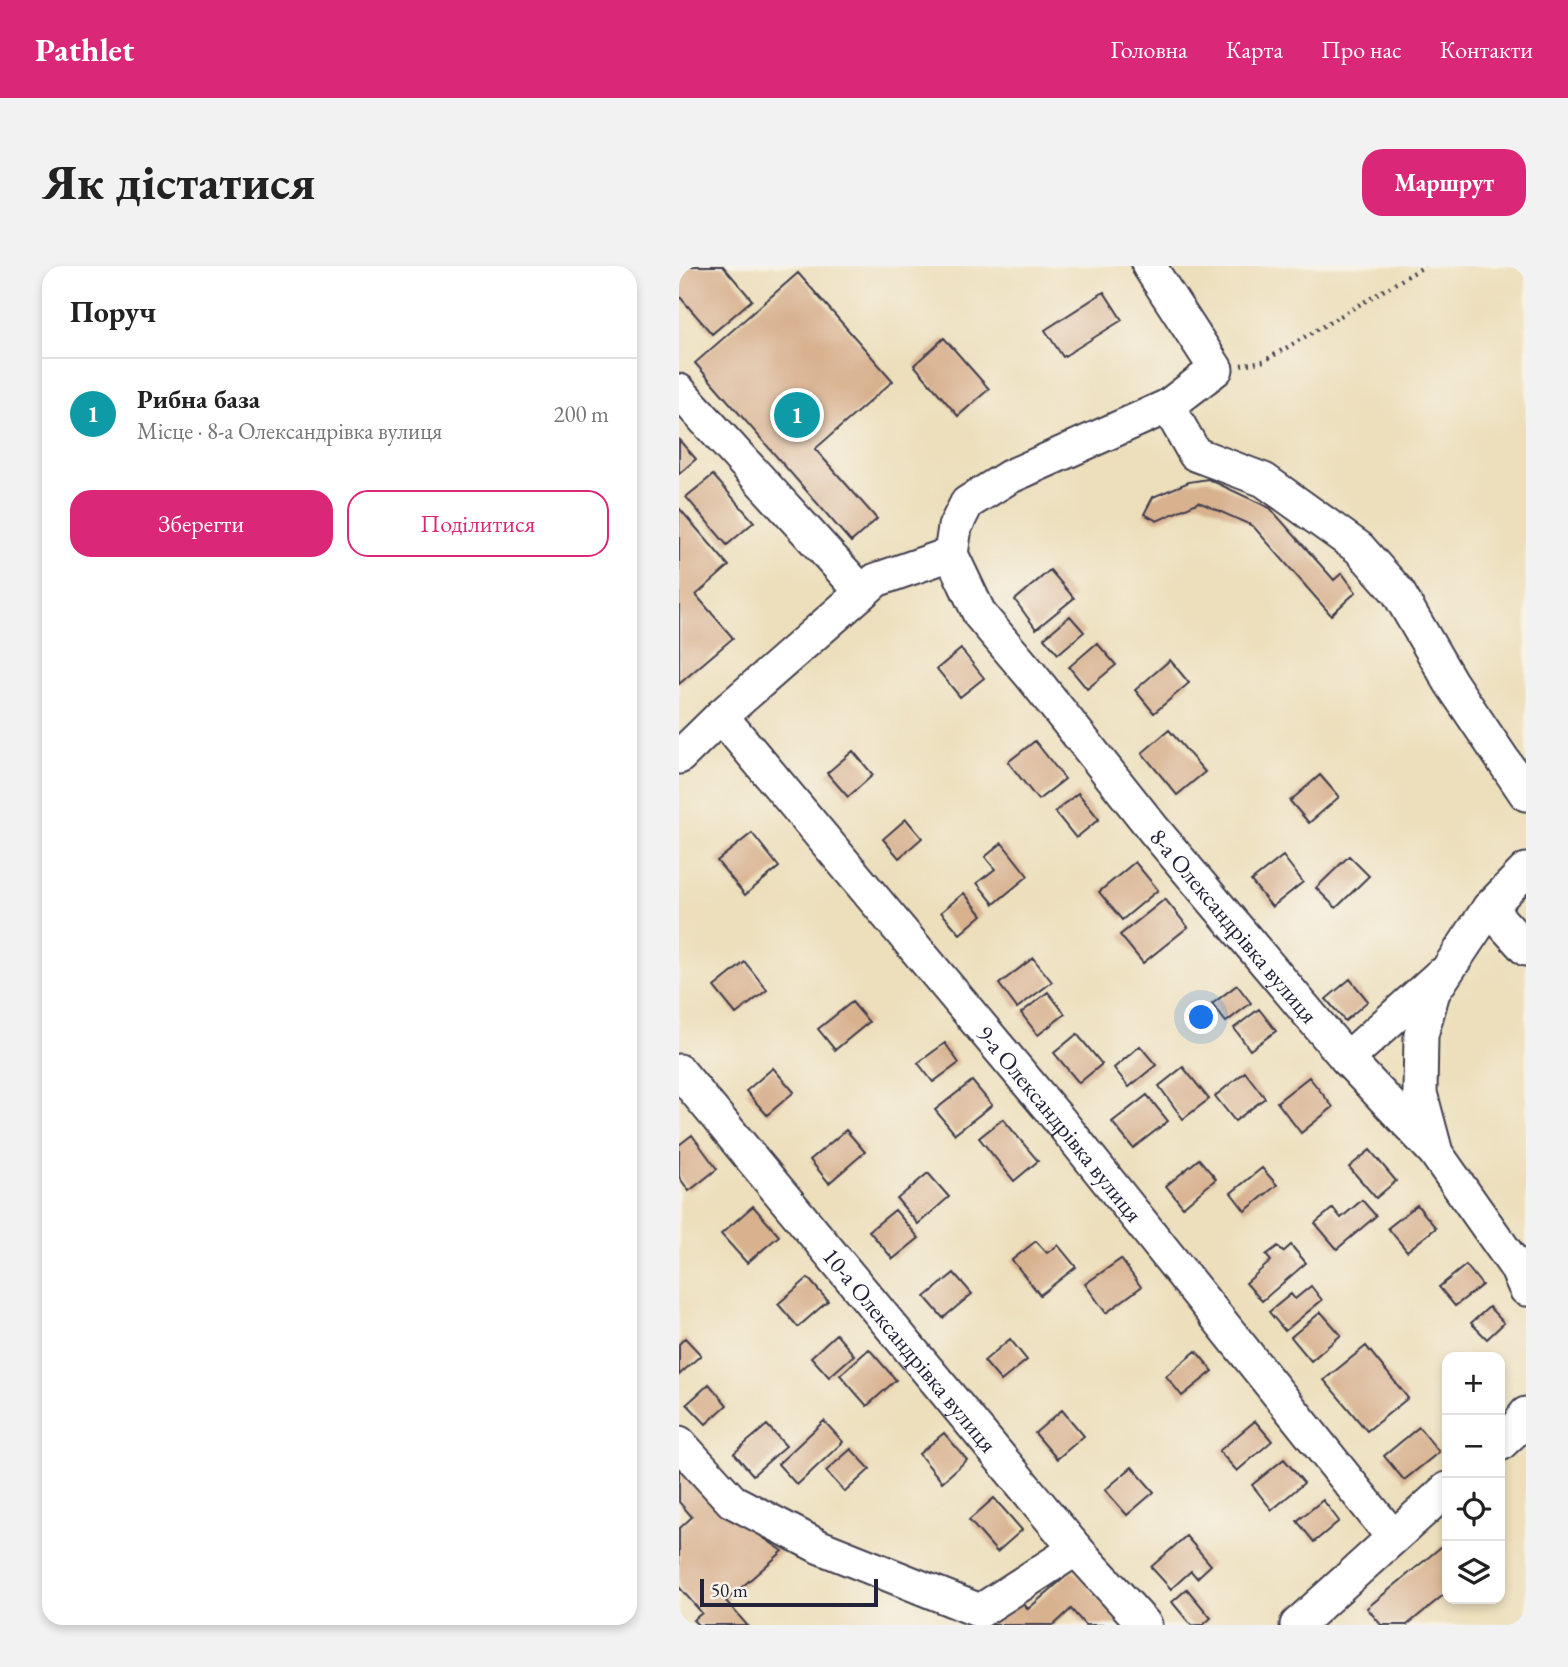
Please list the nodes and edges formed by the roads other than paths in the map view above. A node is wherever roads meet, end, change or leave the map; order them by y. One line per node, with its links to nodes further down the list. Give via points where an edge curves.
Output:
1 (1149, 266): 3 (street, via 1216,369)
2 (679, 391): 5 (street)
3 (1168, 407): 4 (street, via 1009,477 967,503 955,527); 8 (street, via 1195,454 1264,480 1359,548 1398,592 1451,683)
4 (951, 554): 5 (street, via 876,580); 13 (street, 8-а Олександрівка вулиця, via 980,615)
5 (862, 592): 6 (street)
6 (721, 716): 7 (street); 21 (street, 9-а Олександрівка вулиця, via 1061,1121)
7 (679, 757)
8 (1526, 794)
9 (1526, 870): 10 (street)
10 (1489, 908): 11 (street); 12 (street)
11 (1526, 949)
12 (1453, 963): 13 (street); 15 (street, via 1433,992 1421,1035 1420,1093)
13 (1347, 1059): 15 (street, 8-а Олександрівка вулиця)
14 (679, 1071): 22 (street, 10-а Олександрівка вулиця)
15 (1435, 1152): 16 (street, 8-а Олександрівка вулиця, via 1516,1267)
16 (1526, 1289)
17 (1526, 1414): 18 (street)
18 (1505, 1439)
19 (679, 1443): 22 (street, via 732,1502 820,1547 979,1611)
20 (1442, 1493): 21 (street)
21 (1393, 1537): 24 (street)
22 (1076, 1549): 23 (street, 10-а Олександрівка вулиця)
23 (1145, 1625)
24 (1297, 1625)

